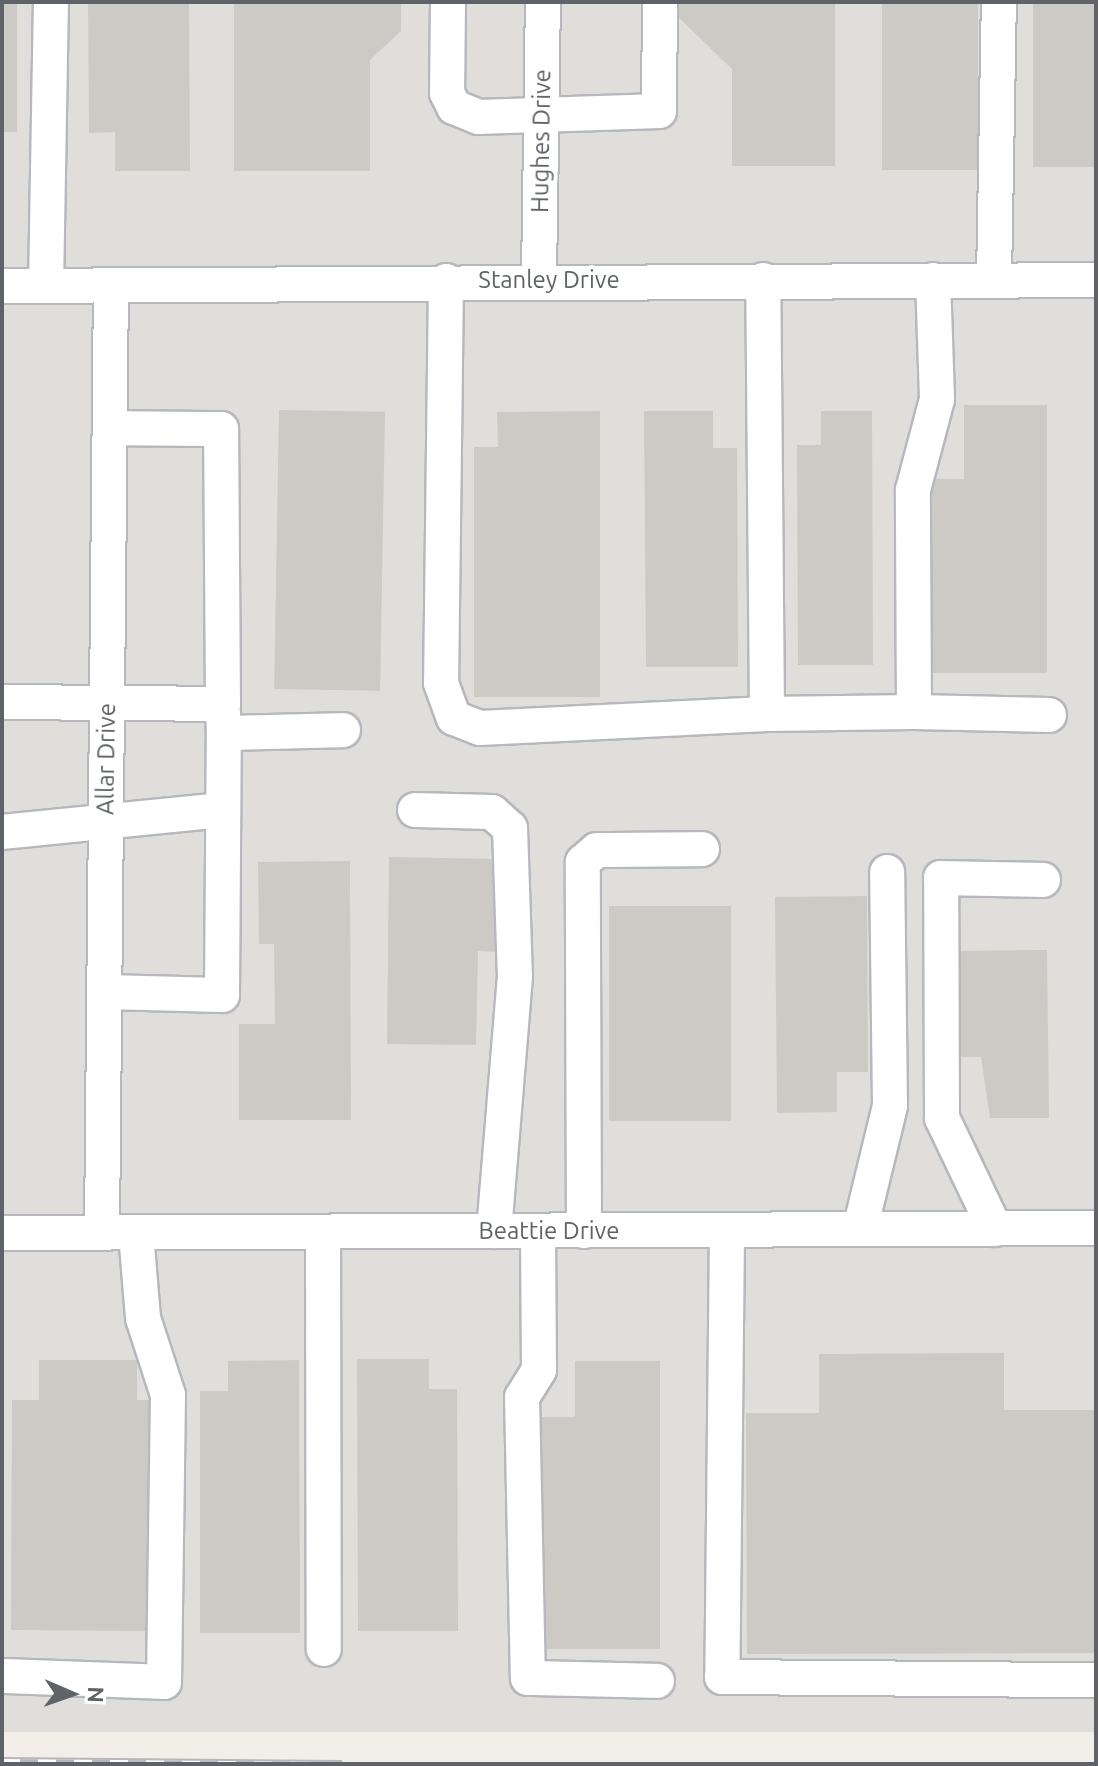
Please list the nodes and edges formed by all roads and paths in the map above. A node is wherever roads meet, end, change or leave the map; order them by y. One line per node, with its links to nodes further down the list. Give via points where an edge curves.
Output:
1 (51, 2): 14 (street)
2 (448, 2): 6 (street, via 447,93 454,107 479,117)
3 (543, 2): 6 (street, Hughes Drive)
4 (660, 2): 6 (street, via 659,111)
5 (999, 2): 10 (street)
6 (541, 115): 7 (street, Hughes Drive)
7 (539, 280): 8 (street, Stanley Drive); 12 (street, Stanley Drive)
8 (763, 280): 9 (street, Stanley Drive); 22 (street)
9 (933, 280): 10 (street, Stanley Drive); 21 (street, via 937,399 913,490)
10 (994, 280): 11 (street, Stanley Drive)
11 (1096, 280)
12 (446, 281): 15 (street, Stanley Drive); 22 (street, via 441,683 454,718 480,728)
13 (2, 286): 14 (street, Stanley Drive)
14 (46, 286): 15 (street, Stanley Drive)
15 (111, 286): 16 (street, Allar Drive)
16 (110, 428): 20 (street, Allar Drive); 24 (street, via 221,429)
17 (2, 672): 18 (street)
18 (2, 690)
19 (2, 702): 20 (street)
20 (107, 703): 24 (street); 28 (street, Allar Drive)
21 (914, 712): 22 (street); 23 (street)
22 (767, 714)
23 (1049, 715)
24 (224, 718): 25 (street); 26 (street)
25 (343, 730)
26 (223, 810): 28 (street); 33 (street, via 222,995)
27 (415, 810): 37 (street, via 492,812 510,828 515,976)
28 (106, 826): 29 (street); 33 (street, Allar Drive)
29 (2, 832)
30 (702, 849): 39 (street, via 597,850 583,862)
31 (887, 872): 35 (street, via 890,1106)
32 (1043, 880): 36 (street, via 941,878 942,1118)
33 (105, 992): 43 (street, Allar Drive)
34 (1096, 1228): 36 (street, Beattie Drive)
35 (860, 1229): 36 (street, Beattie Drive); 40 (street, Beattie Drive)
36 (995, 1229)
37 (494, 1231): 38 (street, Beattie Drive); 41 (street, Beattie Drive)
38 (538, 1231): 39 (street, Beattie Drive); 47 (street, via 539,1370 522,1397 528,1678)
39 (584, 1231): 40 (street, Beattie Drive)
40 (727, 1231): 46 (street, via 722,1677)
41 (323, 1232): 43 (street, Beattie Drive); 44 (street)
42 (2, 1233): 43 (street, Beattie Drive)
43 (119, 1233): 45 (street, Allar Drive, via 168,1395 164,1682)
44 (324, 1649)
45 (2, 1676)
46 (1096, 1680)
47 (657, 1681)

